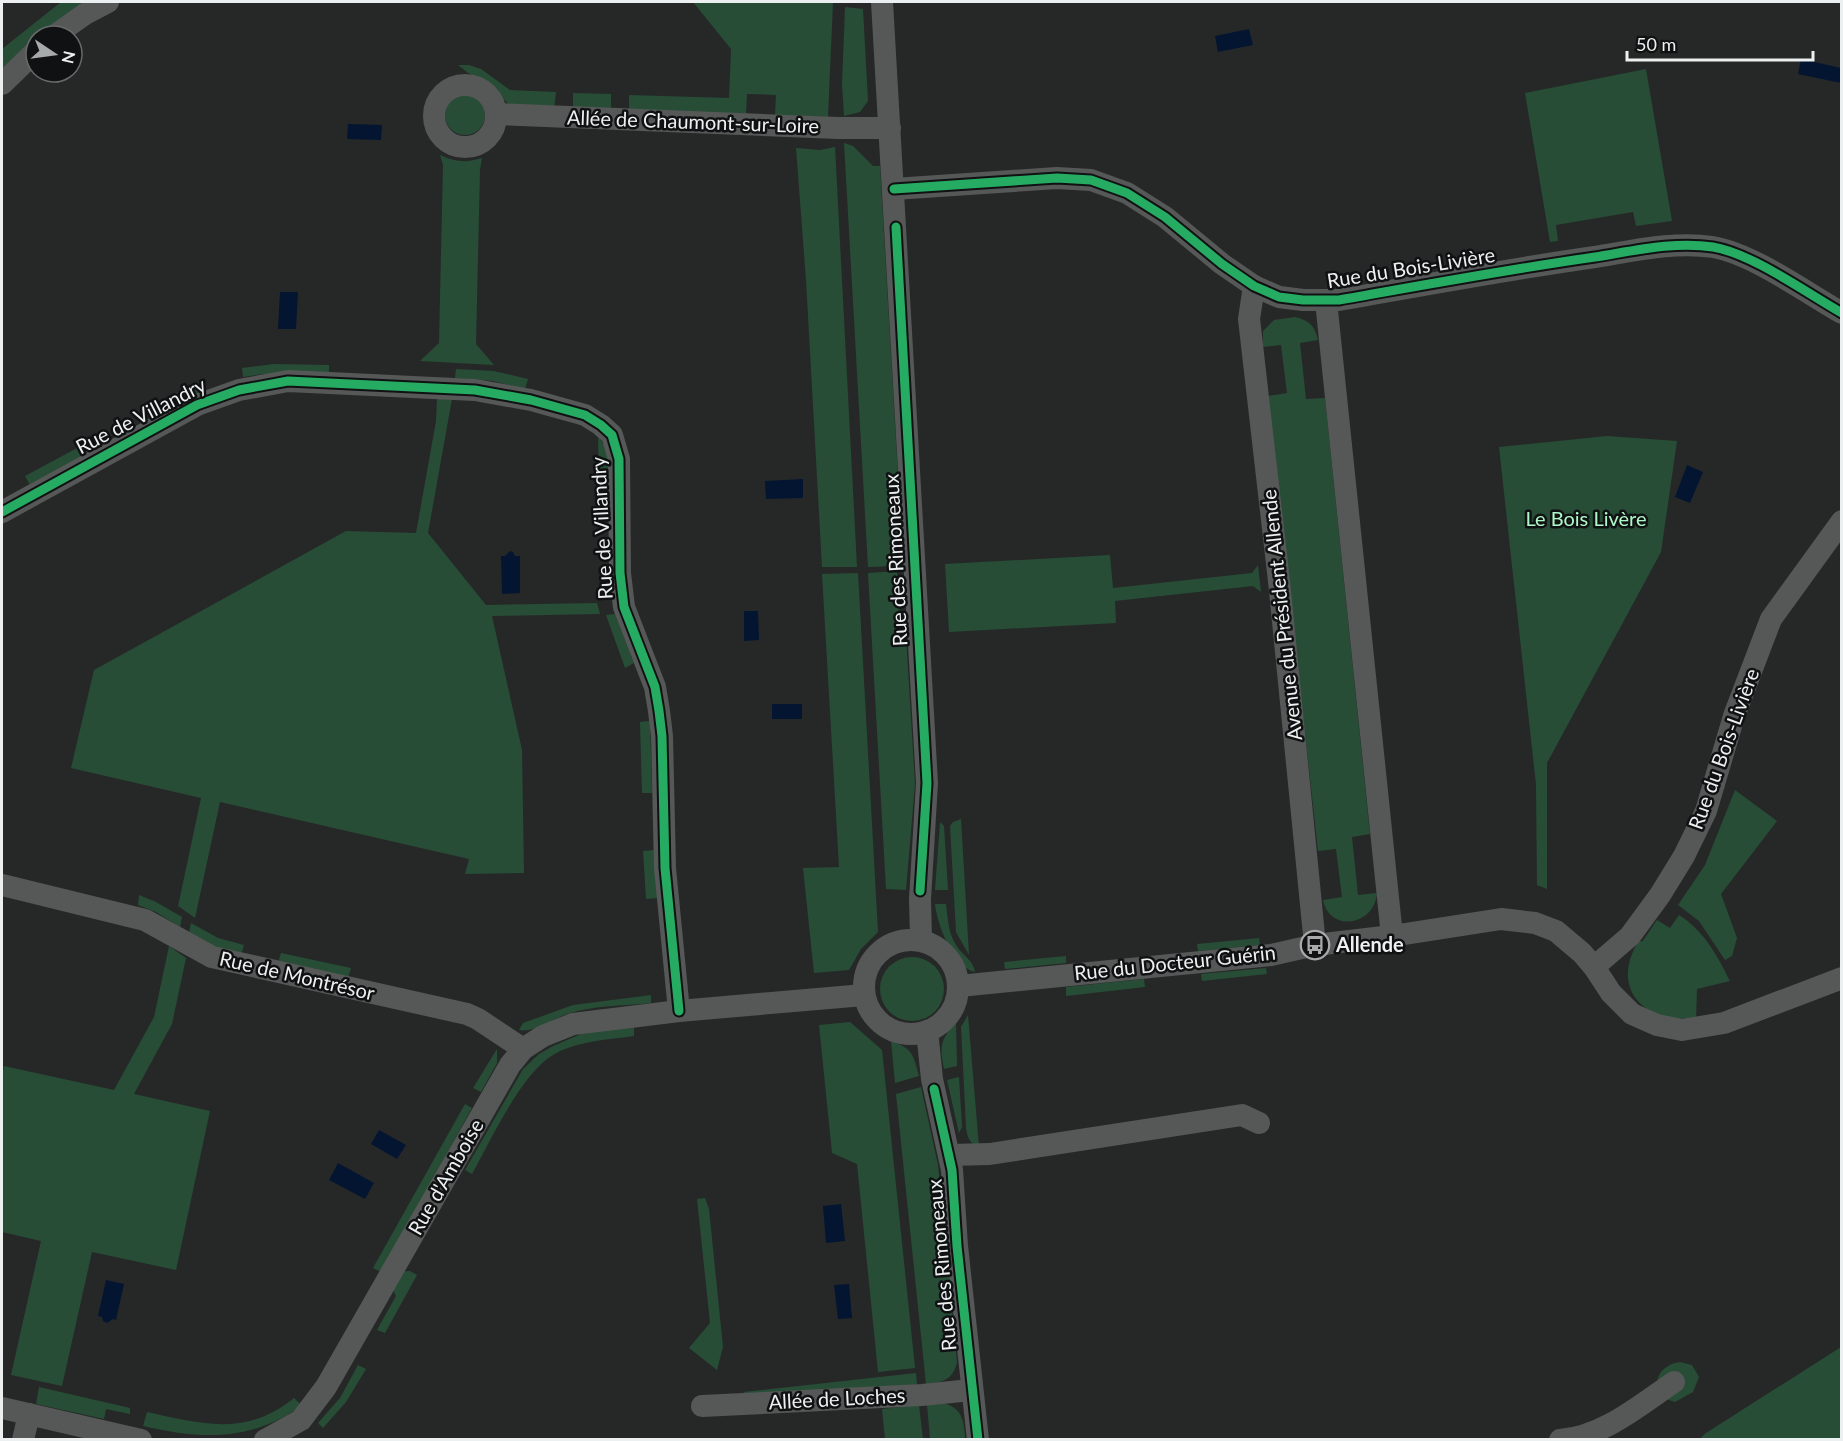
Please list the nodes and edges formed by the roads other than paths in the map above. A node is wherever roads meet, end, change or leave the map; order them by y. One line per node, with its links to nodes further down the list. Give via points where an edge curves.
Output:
1 (108, 2): 3 (street)
2 (882, 2): 7 (street, Rue des Rimoneaux)
3 (71, 24)
4 (24, 63): 5 (street)
5 (2, 84)
6 (496, 114): 7 (street, Allée de Chaumont-sur-Loire)
7 (890, 128): 8 (street, Rue des Rimoneaux)
8 (894, 189): 9 (street, Rue du Bois-Livière, via 1057,178 1091,180 1127,193 1165,217); 16 (street, Rue des Rimoneaux, via 927,783)
9 (1254, 286): 10 (street, Rue du Bois-Livière, via 1279,297); 17 (street, Avenue du Président Allende, via 1249,319)
10 (1326, 301): 11 (street, Rue du Bois-Livière, via 1589,258 1695,245 1749,259); 15 (street)
11 (1842, 313)
12 (2, 512): 22 (street, Rue de Villandry, via 197,405 239,390 288,381 475,390 585,415 601,425 612,435 619,459 624,607 655,687 659,711 665,868)
13 (1842, 521): 18 (street, Rue du Bois-Livière, via 1771,620 1734,716 1706,811 1684,856 1630,936)
14 (2, 885): 24 (street, Rue de Montrésor, via 145,920 212,957 467,1014)
15 (1392, 936): 17 (street, Rue du Docteur Guérin); 18 (street, Rue du Docteur Guérin, via 1501,919 1535,922 1556,931)
16 (921, 939): 20 (street, via 940,948 954,965); 21 (street, via 902,940 884,947 867,968)
17 (1315, 945): 20 (street, Rue du Docteur Guérin, via 1271,955)
18 (1594, 967): 19 (street, Rue du Docteur Guérin, via 1611,993 1632,1014 1682,1030 1724,1023)
19 (1842, 978)
20 (959, 986): 23 (street, via 950,1014)
21 (864, 995): 22 (street, Rue d'Amboise); 23 (street, via 871,1012 884,1026 912,1034)
22 (679, 1011): 24 (street, Rue d'Amboise, via 573,1024)
23 (927, 1031): 26 (street, Rue des Rimoneaux, via 932,1079)
24 (523, 1049): 32 (street, Rue d'Amboise, via 510,1065 326,1387 302,1420)
25 (1259, 1123): 26 (street, Rue des Rimoneaux, via 1242,1115 990,1154)
26 (950, 1155): 28 (street, Rue des Rimoneaux)
27 (1674, 1382): 36 (street, via 1611,1424)
28 (971, 1390): 29 (street, Allée de Loches); 35 (street, Rue des Rimoneaux)
29 (702, 1406)
30 (2, 1408): 31 (street)
31 (29, 1414): 33 (street); 34 (street)
32 (273, 1438)
33 (23, 1440)
34 (141, 1440)
35 (978, 1440)
36 (1560, 1440)

